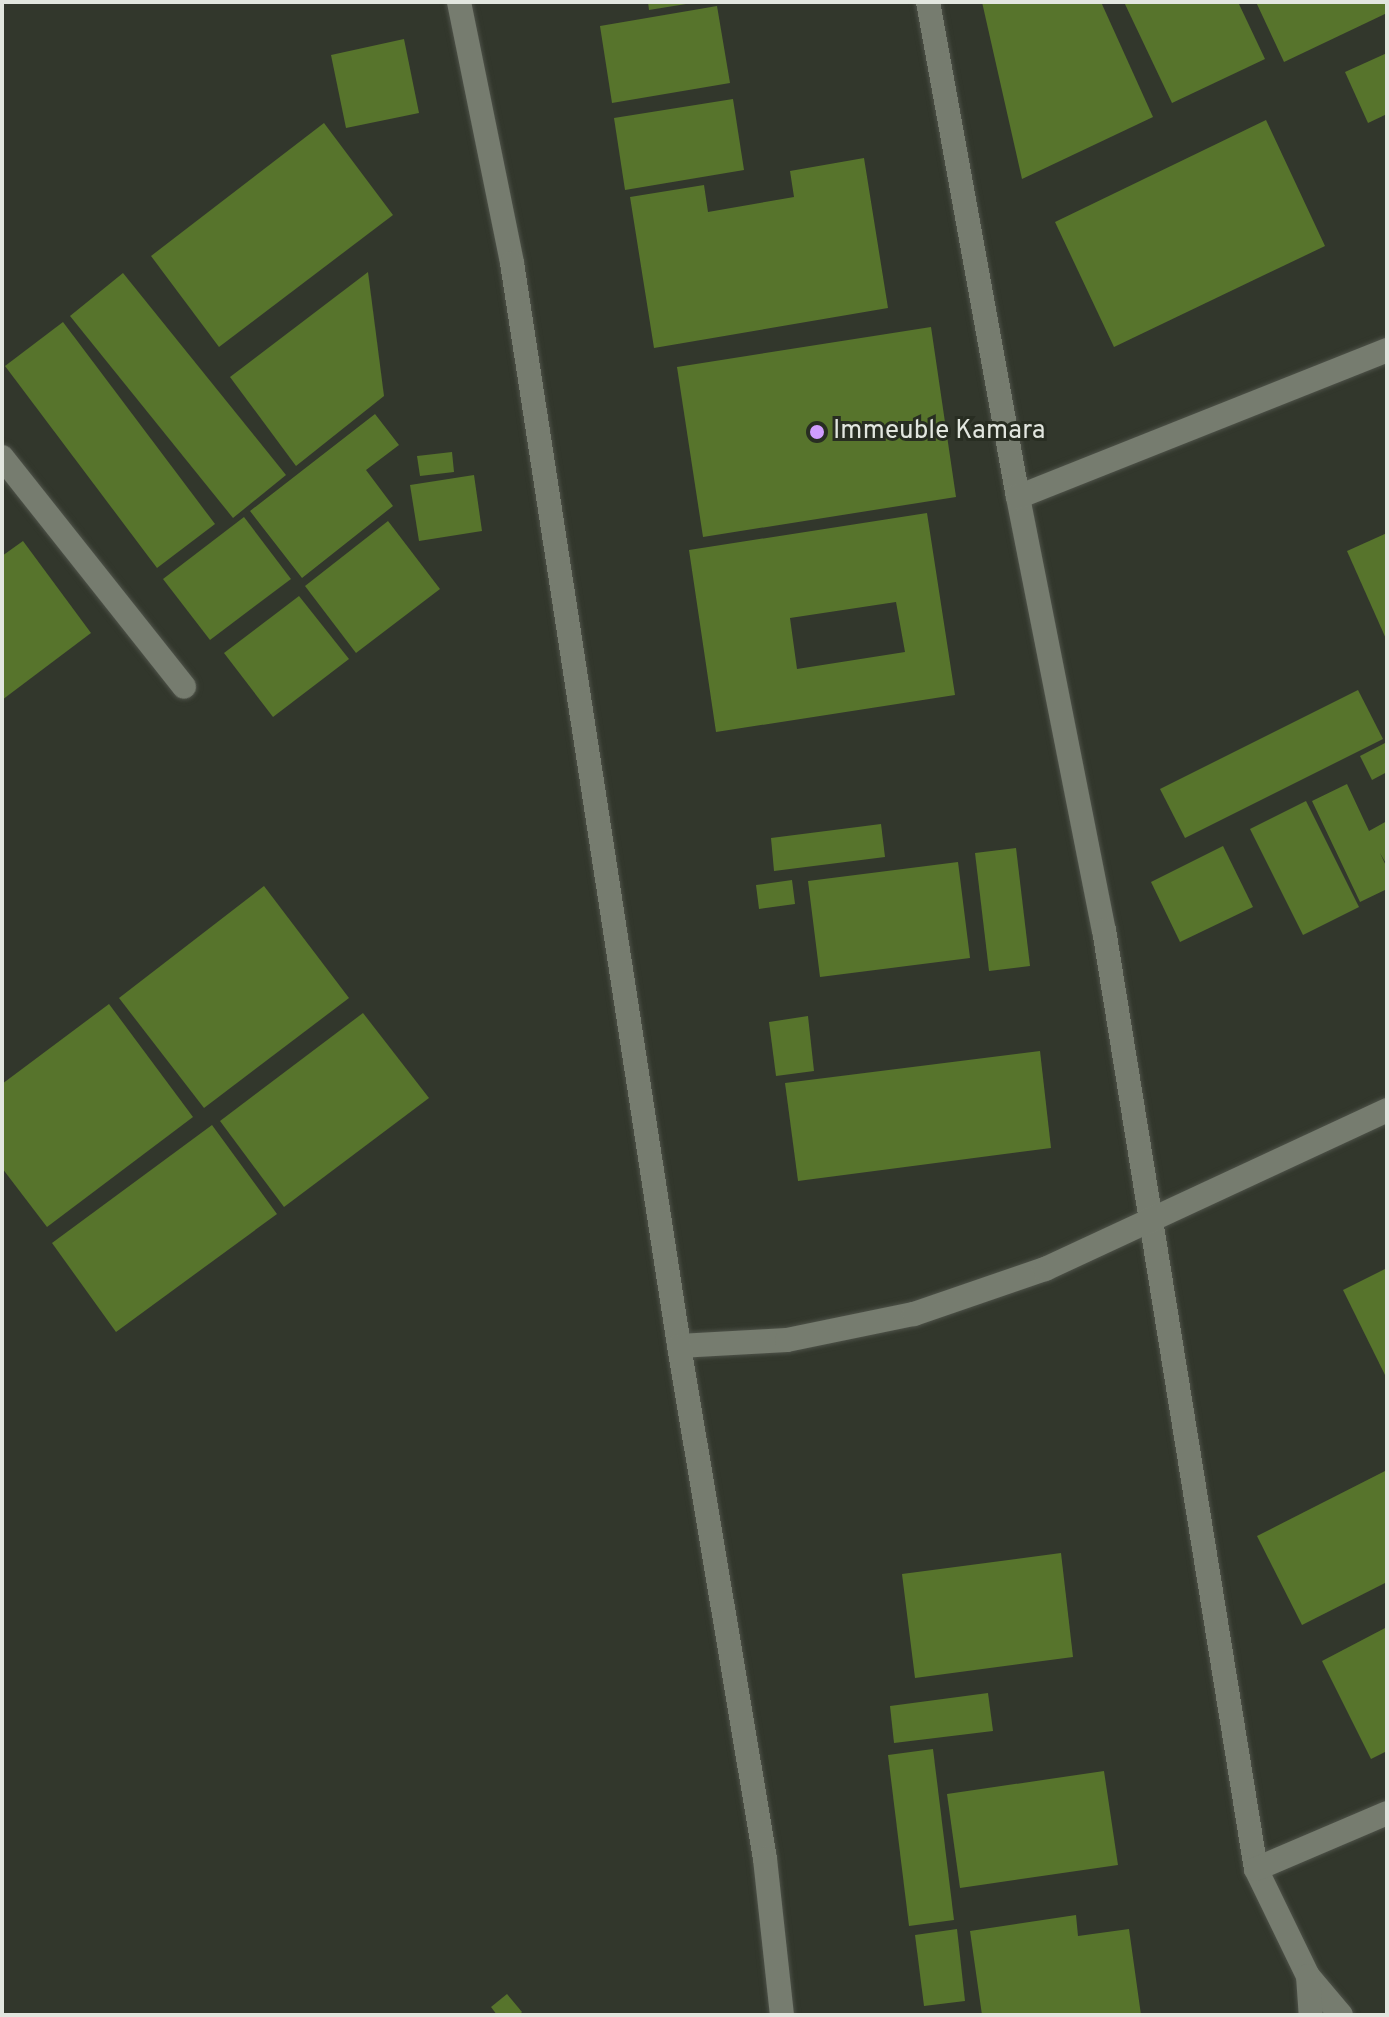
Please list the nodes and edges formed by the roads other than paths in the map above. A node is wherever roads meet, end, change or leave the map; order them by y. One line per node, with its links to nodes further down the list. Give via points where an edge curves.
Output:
1 (459, 2): 9 (street, via 512,263)
2 (928, 2): 5 (street)
3 (1387, 350): 5 (street)
4 (2, 457): 6 (street)
5 (1018, 497): 8 (street, via 1104,930)
6 (184, 687)
7 (1387, 1110): 8 (street)
8 (1154, 1221): 9 (street, via 1045,1269 914,1314 787,1340); 11 (street)
9 (679, 1346): 13 (street, via 765,1859)
10 (1387, 1813): 11 (street)
11 (1256, 1869): 12 (street)
12 (1308, 1976): 14 (street); 15 (street)
13 (782, 2015)
14 (1311, 2015)
15 (1341, 2015)

